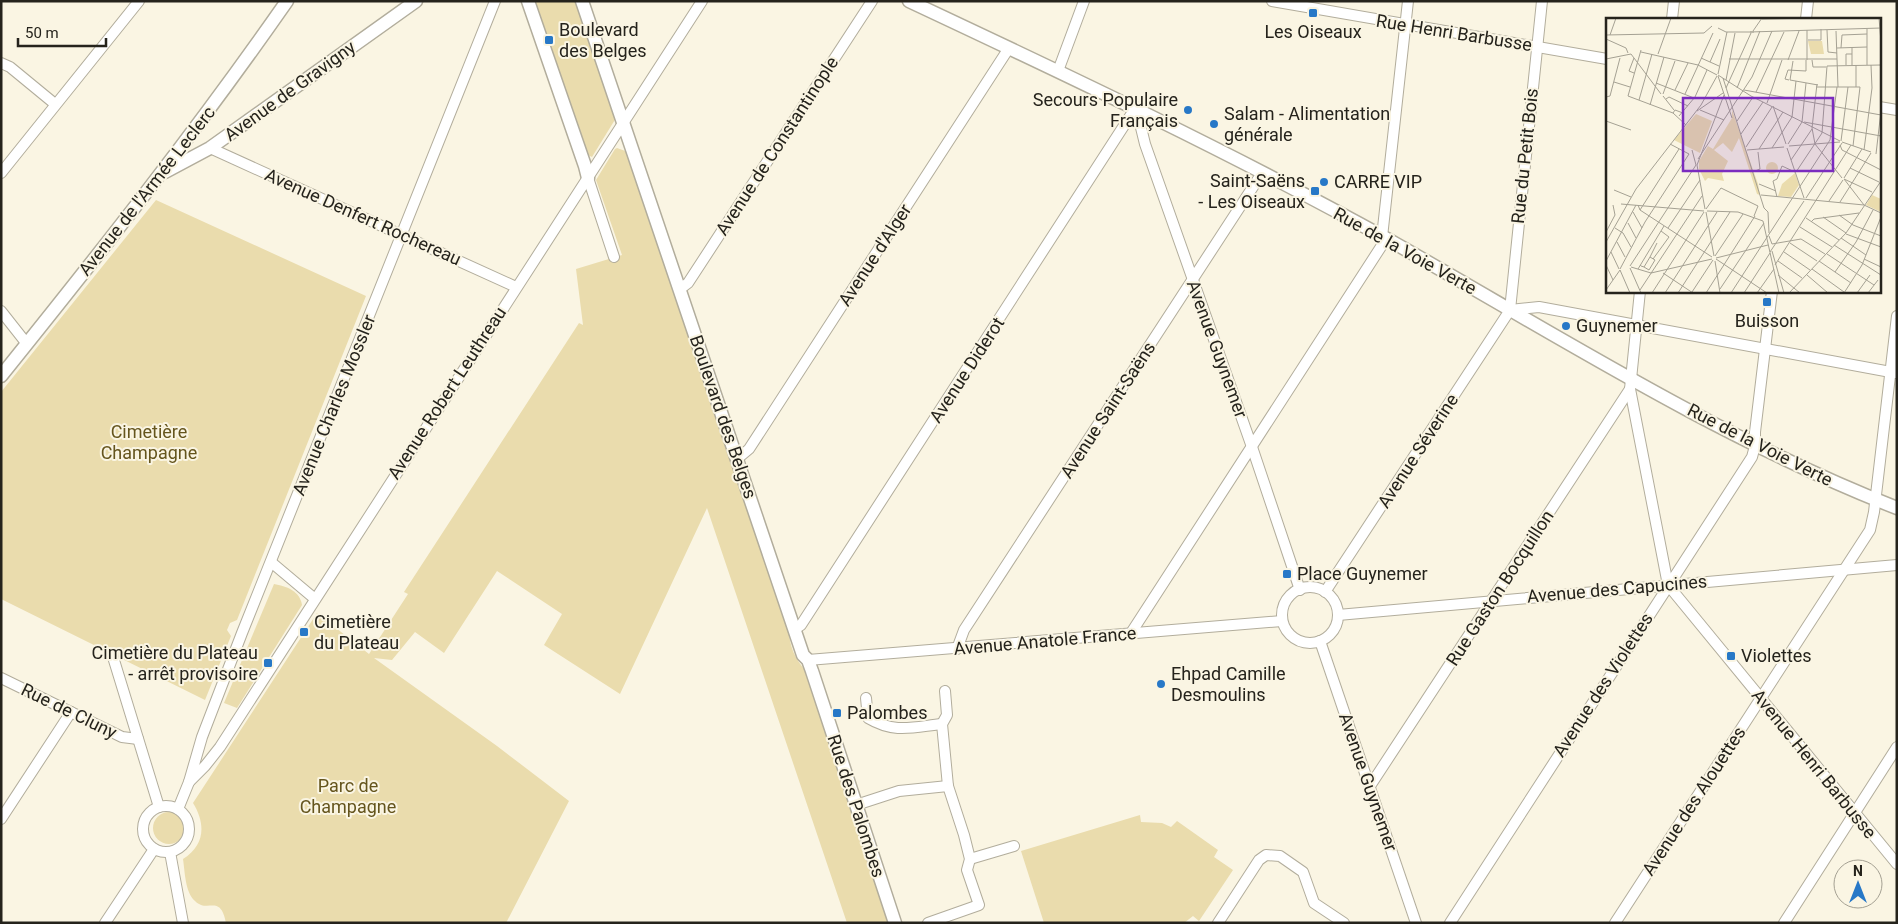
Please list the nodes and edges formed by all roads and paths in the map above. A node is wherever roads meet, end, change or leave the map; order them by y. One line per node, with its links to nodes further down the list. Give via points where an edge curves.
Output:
1 (287, 1): 32 (street, Avenue de l'Armée Leclerc)
2 (416, 1): 29 (street, Avenue de Gravigny)
3 (494, 1): 34 (street, Avenue Charles Mossler)
4 (528, 1): 33 (street)
5 (582, 1): 28 (street, Boulevard des Belges)
6 (702, 1): 28 (street, Avenue Robert Leuthreau)
7 (872, 1): 39 (street, Avenue de Constantinople, via 688,283)
8 (909, 1): 20 (street, Rue de la Voie Verte)
9 (1084, 1): 23 (street)
10 (1272, 1): 18 (street, Rue Henri Barbusse)
11 (1408, 1): 18 (street)
12 (1542, 1): 19 (street, Rue du Petit Bois)
13 (1674, 1): 16 (street)
14 (1808, 1): 17 (street)
15 (135, 2): 24 (street)
16 (1672, 18)
17 (1806, 18)
18 (1406, 25): 19 (street, Rue Henri Barbusse); 35 (street)
19 (1537, 46): 21 (street, Rue Henri Barbusse); 42 (street, Rue du Petit Bois)
20 (1009, 48): 23 (street, Rue de la Voie Verte); 53 (street, Avenue d'Alger, via 749,449)
21 (1606, 58)
22 (1, 63): 24 (street)
23 (1058, 71): 26 (street, Rue de la Voie Verte)
24 (55, 104): 31 (street)
25 (1880, 106): 27 (street)
26 (1136, 108): 30 (street, Rue de la Voie Verte); 37 (street, Avenue Guynemer, via 1145,144); 66 (street, Avenue Diderot, via 801,625)
27 (1897, 110)
28 (623, 123): 33 (street, Avenue Robert Leuthreau); 39 (street, Boulevard des Belges)
29 (210, 148): 32 (street, Avenue de Gravigny); 34 (street, Avenue Denfert Rochereau)
30 (1262, 173): 35 (street, Rue de la Voie Verte); 37 (street, Avenue Saint-Saëns)
31 (1, 174)
32 (161, 175): 46 (street, Avenue de l'Armée Leclerc)
33 (588, 178): 36 (street); 38 (street, Avenue Robert Leuthreau)
34 (402, 235): 38 (street, Avenue Denfert Rochereau); 56 (street, Avenue Charles Mossler)
35 (1384, 238): 42 (street, Rue de la Voie Verte); 52 (street)
36 (614, 257)
37 (1193, 280): 52 (street, Avenue Guynemer); 69 (street, Avenue Saint-Saëns, via 964,630)
38 (516, 287): 62 (street, Avenue Robert Leuthreau)
39 (680, 289): 53 (street, Boulevard des Belges)
40 (1640, 292): 45 (street)
41 (1772, 292): 47 (street)
42 (1510, 310): 45 (street, via 1539,307); 50 (street, Rue de la Voie Verte); 61 (street, Avenue Séverine)
43 (1, 312): 46 (street)
44 (1897, 316): 48 (street, Avenue des Alouettes)
45 (1636, 325): 47 (street); 50 (street)
46 (27, 344): 49 (street, Avenue de l'Armée Leclerc)
47 (1765, 349): 48 (street); 51 (street)
48 (1893, 372): 54 (street, Avenue des Alouettes)
49 (1, 376)
50 (1630, 383): 51 (street, Rue de la Voie Verte); 59 (street, Avenue Henri Barbusse); 63 (street, Rue Gaston Bocquillon)
51 (1755, 446): 54 (street, Rue de la Voie Verte); 59 (street, Avenue des Violettes, via 1752,456)
52 (1252, 447): 60 (street, Avenue Guynemer); 67 (street)
53 (737, 459): 66 (street, Boulevard des Belges)
54 (1875, 499): 55 (street, Rue de la Voie Verte); 58 (street, Avenue des Alouettes, via 1870,530)
55 (1897, 508)
56 (271, 562): 62 (street); 80 (street, Avenue Charles Mossler, via 202,737)
57 (1897, 565): 58 (street, Avenue des Capucines)
58 (1845, 569): 59 (street, Avenue des Capucines); 75 (street, Avenue des Alouettes)
59 (1668, 585): 63 (street, Avenue des Capucines); 75 (street, Avenue Henri Barbusse); 100 (street, Avenue des Violettes)
60 (1300, 590): 61 (street, via 1314,588); 65 (street, via 1288,598)
61 (1325, 592): 64 (street, via 1334,602)
62 (315, 599): 80 (street, Avenue Robert Leuthreau, via 220,748)
63 (1491, 601): 64 (street, Avenue des Capucines); 82 (street, Rue Gaston Bocquillon)
64 (1338, 615): 68 (street, via 1333,631)
65 (1282, 621): 67 (street, Avenue Anatole France); 68 (street, via 1291,637 1308,643)
66 (795, 629): 71 (street, Boulevard des Belges, via 803,655)
67 (1132, 632): 69 (street, Avenue Anatole France)
68 (1320, 642): 82 (street, Avenue Guynemer)
69 (957, 649): 71 (street, Avenue Anatole France)
70 (113, 657): 78 (street)
71 (808, 660): 83 (street, Rue des Palombes)
72 (1, 678): 76 (street, Rue de Cluny)
73 (945, 691): 77 (street, via 947,715)
74 (866, 698): 77 (street, via 868,718 886,727 903,729)
75 (1760, 698): 86 (street, Avenue Henri Barbusse); 101 (street, Avenue des Alouettes)
76 (71, 712): 78 (street, Rue de Cluny, via 122,737); 87 (street)
77 (942, 724): 81 (street)
78 (138, 739): 84 (street)
79 (1897, 747): 86 (street)
80 (189, 782): 85 (street, Avenue Charles Mossler)
81 (948, 786): 83 (street, via 899,791); 91 (street)
82 (1370, 786): 99 (street, Avenue Guynemer)
83 (856, 805): 95 (street, Rue des Palombes)
84 (159, 807): 85 (street); 89 (street, via 147,816 143,830 144,838)
85 (178, 810): 90 (street, via 187,820 189,833 182,846)
86 (1854, 813): 92 (street, Avenue Henri Barbusse); 102 (street)
87 (1, 820)
88 (1014, 846): 91 (street)
89 (154, 849): 90 (street); 93 (street)
90 (170, 852): 94 (street)
91 (970, 859): 96 (street, via 968,870 978,905)
92 (1897, 864)
93 (105, 923)
94 (183, 923)
95 (895, 923)
96 (928, 923)
97 (1218, 923): 98 (street, via 1259,860 1272,854 1303,872 1314,903)
98 (1344, 923)
99 (1416, 923)
100 (1450, 923)
101 (1615, 923)
102 (1784, 923)

